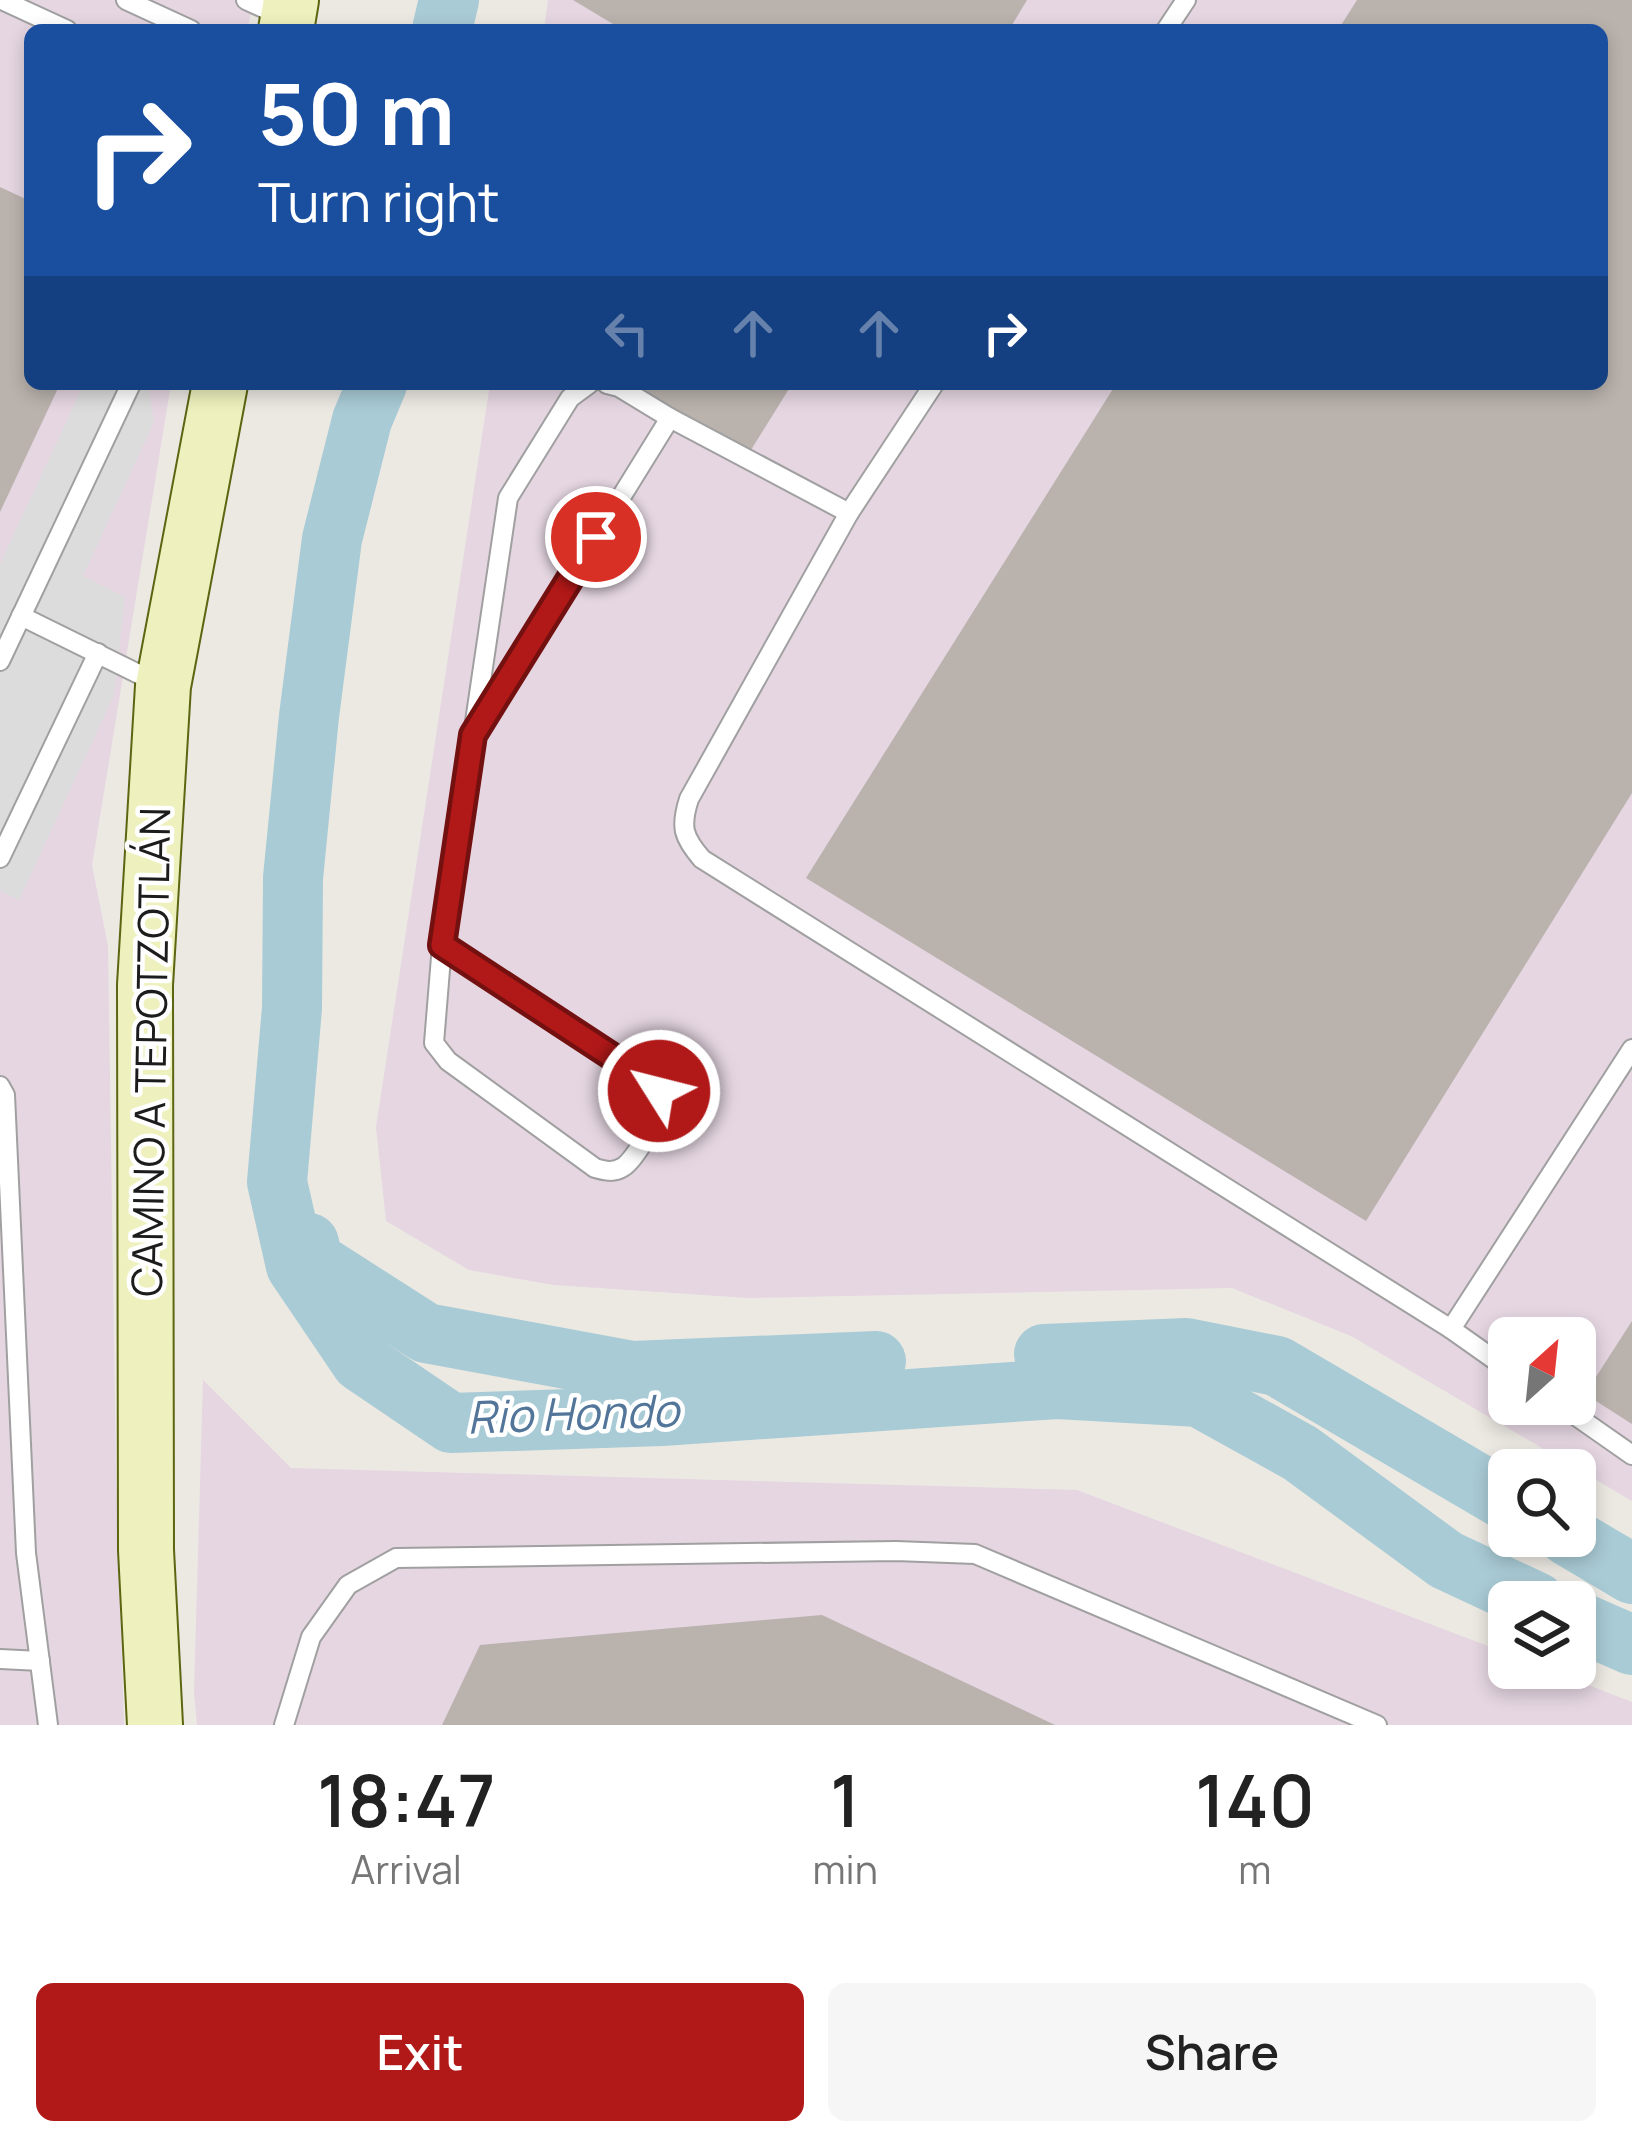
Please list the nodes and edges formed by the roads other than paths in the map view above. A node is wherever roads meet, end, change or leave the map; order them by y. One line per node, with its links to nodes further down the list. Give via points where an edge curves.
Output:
1 (2, 0): 3 (lane)
2 (126, 0): 4 (lane)
3 (54, 24)
4 (178, 24)
5 (127, 390): 12 (lane)
6 (219, 390): 15 (main road, CAMINO A TEPOTZOTLÁN)
7 (581, 390): 16 (lane, via 508,498)
8 (624, 390): 10 (lane)
9 (930, 390): 11 (lane)
10 (670, 418): 11 (lane); 16 (lane)
11 (849, 513): 21 (lane, via 689,800 682,820 687,842 702,859)
12 (21, 616): 13 (lane); 14 (lane)
13 (98, 652): 15 (lane); 17 (lane)
14 (0, 661)
15 (163, 686): 28 (main road, CAMINO A TEPOTZOTLÁN, via 145,985 146,1550)
16 (473, 735): 18 (lane)
17 (0, 858)
18 (442, 945): 18 (lane, via 434,1042 448,1061 595,1168 620,1170 658,1115 659,1091)
19 (1632, 1048): 21 (lane)
20 (0, 1086): 26 (lane, via 26,1553)
21 (1450, 1329): 22 (lane)
22 (1488, 1355)
23 (1588, 1425): 24 (lane)
24 (1632, 1455)
25 (0, 1659): 26 (lane)
26 (40, 1661): 27 (lane)
27 (48, 1725)
28 (155, 1725)
29 (284, 1725): 30 (lane, via 311,1637 348,1585 396,1558 896,1551 975,1554)
30 (1377, 1725)

